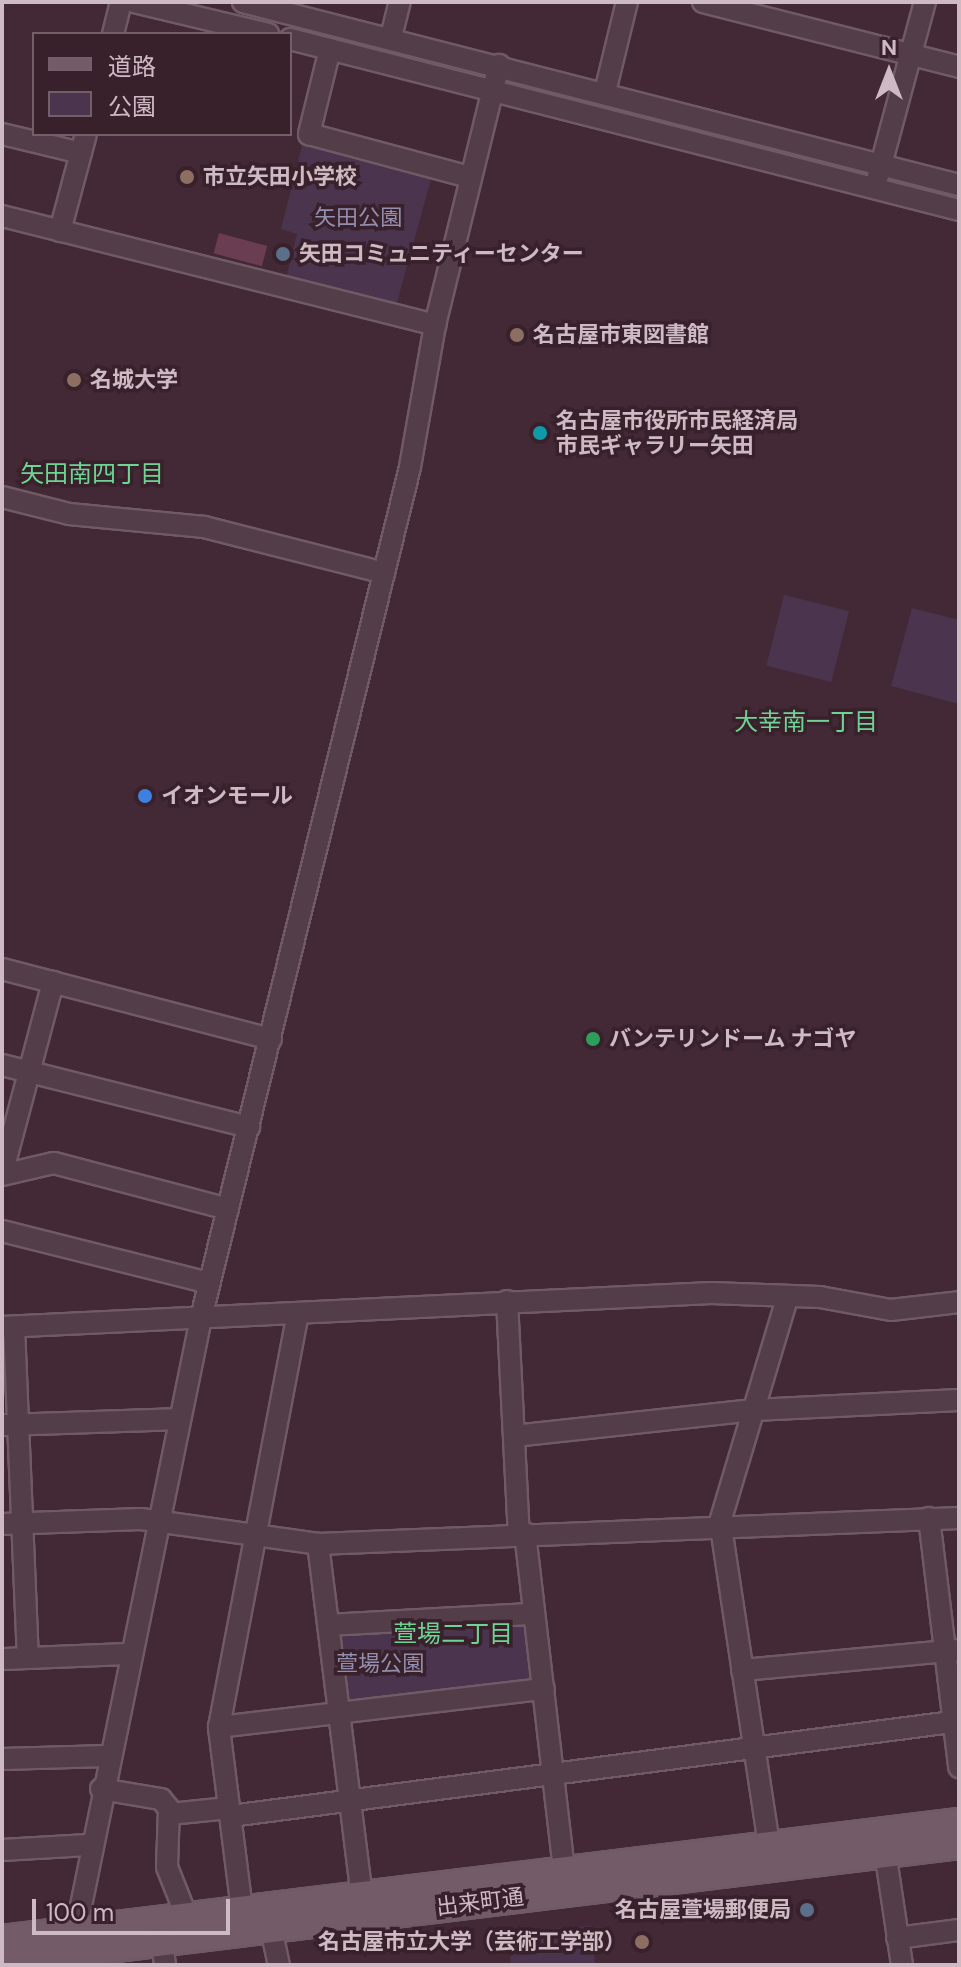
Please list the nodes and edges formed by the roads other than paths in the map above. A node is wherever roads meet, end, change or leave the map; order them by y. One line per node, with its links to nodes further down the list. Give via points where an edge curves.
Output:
1 (121, 2): 9 (street)
2 (134, 2): 10 (street)
3 (243, 2): 8 (street)
4 (400, 2): 11 (street)
5 (627, 2): 18 (street)
6 (703, 2): 14 (street)
7 (925, 2): 14 (street)
8 (298, 9): 11 (street)
9 (114, 32)
10 (260, 32)
11 (391, 37): 15 (street)
12 (292, 40): 13 (street)
13 (330, 49): 17 (street); 22 (street, via 309,134)
14 (912, 55): 16 (street); 21 (street)
15 (499, 65): 17 (street); 18 (street)
16 (959, 67)
17 (492, 92): 22 (street); 24 (street)
18 (605, 92): 21 (street)
19 (2, 134): 20 (street)
20 (83, 144): 27 (street)
21 (882, 164): 23 (street); 24 (street)
22 (470, 177): 28 (street)
23 (959, 185)
24 (875, 189): 25 (street)
25 (959, 210)
26 (2, 216): 27 (street)
27 (60, 231): 28 (street)
28 (435, 325): 30 (street)
29 (2, 497): 30 (street, via 69,514 204,527)
30 (384, 573): 33 (street)
31 (2, 969): 32 (street)
32 (53, 982): 33 (street); 35 (street)
33 (271, 1039): 36 (street)
34 (2, 1065): 35 (street)
35 (28, 1071): 36 (street); 37 (street)
36 (249, 1127): 39 (street)
37 (4, 1149): 38 (street)
38 (2, 1175): 39 (street, via 54,1163)
39 (228, 1209): 41 (street)
40 (2, 1231): 41 (street)
41 (209, 1283): 46 (street)
42 (788, 1296): 43 (street); 44 (street, via 891,1310); 49 (street)
43 (507, 1301): 45 (street); 52 (street)
44 (959, 1302)
45 (298, 1313): 46 (street); 59 (street)
46 (201, 1318): 47 (street); 50 (street)
47 (8, 1327): 51 (street)
48 (959, 1400): 49 (street)
49 (754, 1410): 52 (street); 56 (street)
50 (179, 1419): 51 (street); 55 (street)
51 (10, 1425): 57 (street)
52 (514, 1436): 58 (street)
53 (929, 1518): 54 (street); 56 (street); 63 (street)
54 (959, 1518)
55 (157, 1520): 57 (street); 59 (street); 64 (street)
56 (720, 1522): 58 (street); 67 (street)
57 (12, 1524): 65 (street)
58 (522, 1534): 60 (street); 61 (street)
59 (256, 1535): 60 (street); 71 (street)
60 (318, 1544): 62 (street)
61 (534, 1614): 62 (street); 68 (street)
62 (328, 1625): 69 (street)
63 (950, 1651): 67 (street); 70 (street)
64 (129, 1654): 65 (street); 73 (street)
65 (28, 1658): 66 (street)
66 (2, 1659)
67 (742, 1670): 72 (street)
68 (544, 1689): 69 (street); 76 (street)
69 (338, 1713): 71 (street); 78 (street)
70 (956, 1721): 72 (street); 75 (street)
71 (219, 1727): 79 (street)
72 (753, 1749): 76 (street); 85 (street)
73 (107, 1756): 74 (street); 77 (street)
74 (2, 1759)
75 (959, 1767)
76 (554, 1774): 78 (street); 87 (street)
77 (101, 1789): 80 (street, via 161,1799); 82 (street)
78 (349, 1799): 79 (street); 88 (street)
79 (230, 1812): 80 (street); 89 (street)
80 (170, 1814): 90 (street, via 167,1867)
81 (959, 1822): 85 (main road, 出来町通)
82 (88, 1845): 84 (street); 95 (street)
83 (959, 1845): 86 (main road, 出来町通)
84 (2, 1850)
85 (770, 1857): 86 (main road, 出来町通); 87 (main road, 出来町通); 91 (main road, 出来町通)
86 (886, 1858): 93 (street)
87 (564, 1869): 88 (main road, 出来町通)
88 (362, 1896): 89 (main road, 出来町通)
89 (242, 1910): 90 (main road, 出来町通)
90 (186, 1915): 95 (main road, 出来町通)
91 (271, 1928): 96 (main road, 出来町通); 98 (street)
92 (959, 1930): 93 (street)
93 (897, 1938): 99 (street)
94 (2, 1939): 95 (main road, 出来町通)
95 (72, 1941): 96 (main road, 出来町通); 97 (main road, 出来町通)
96 (164, 1953)
97 (2, 1962)
98 (279, 1965)
99 (902, 1965)

